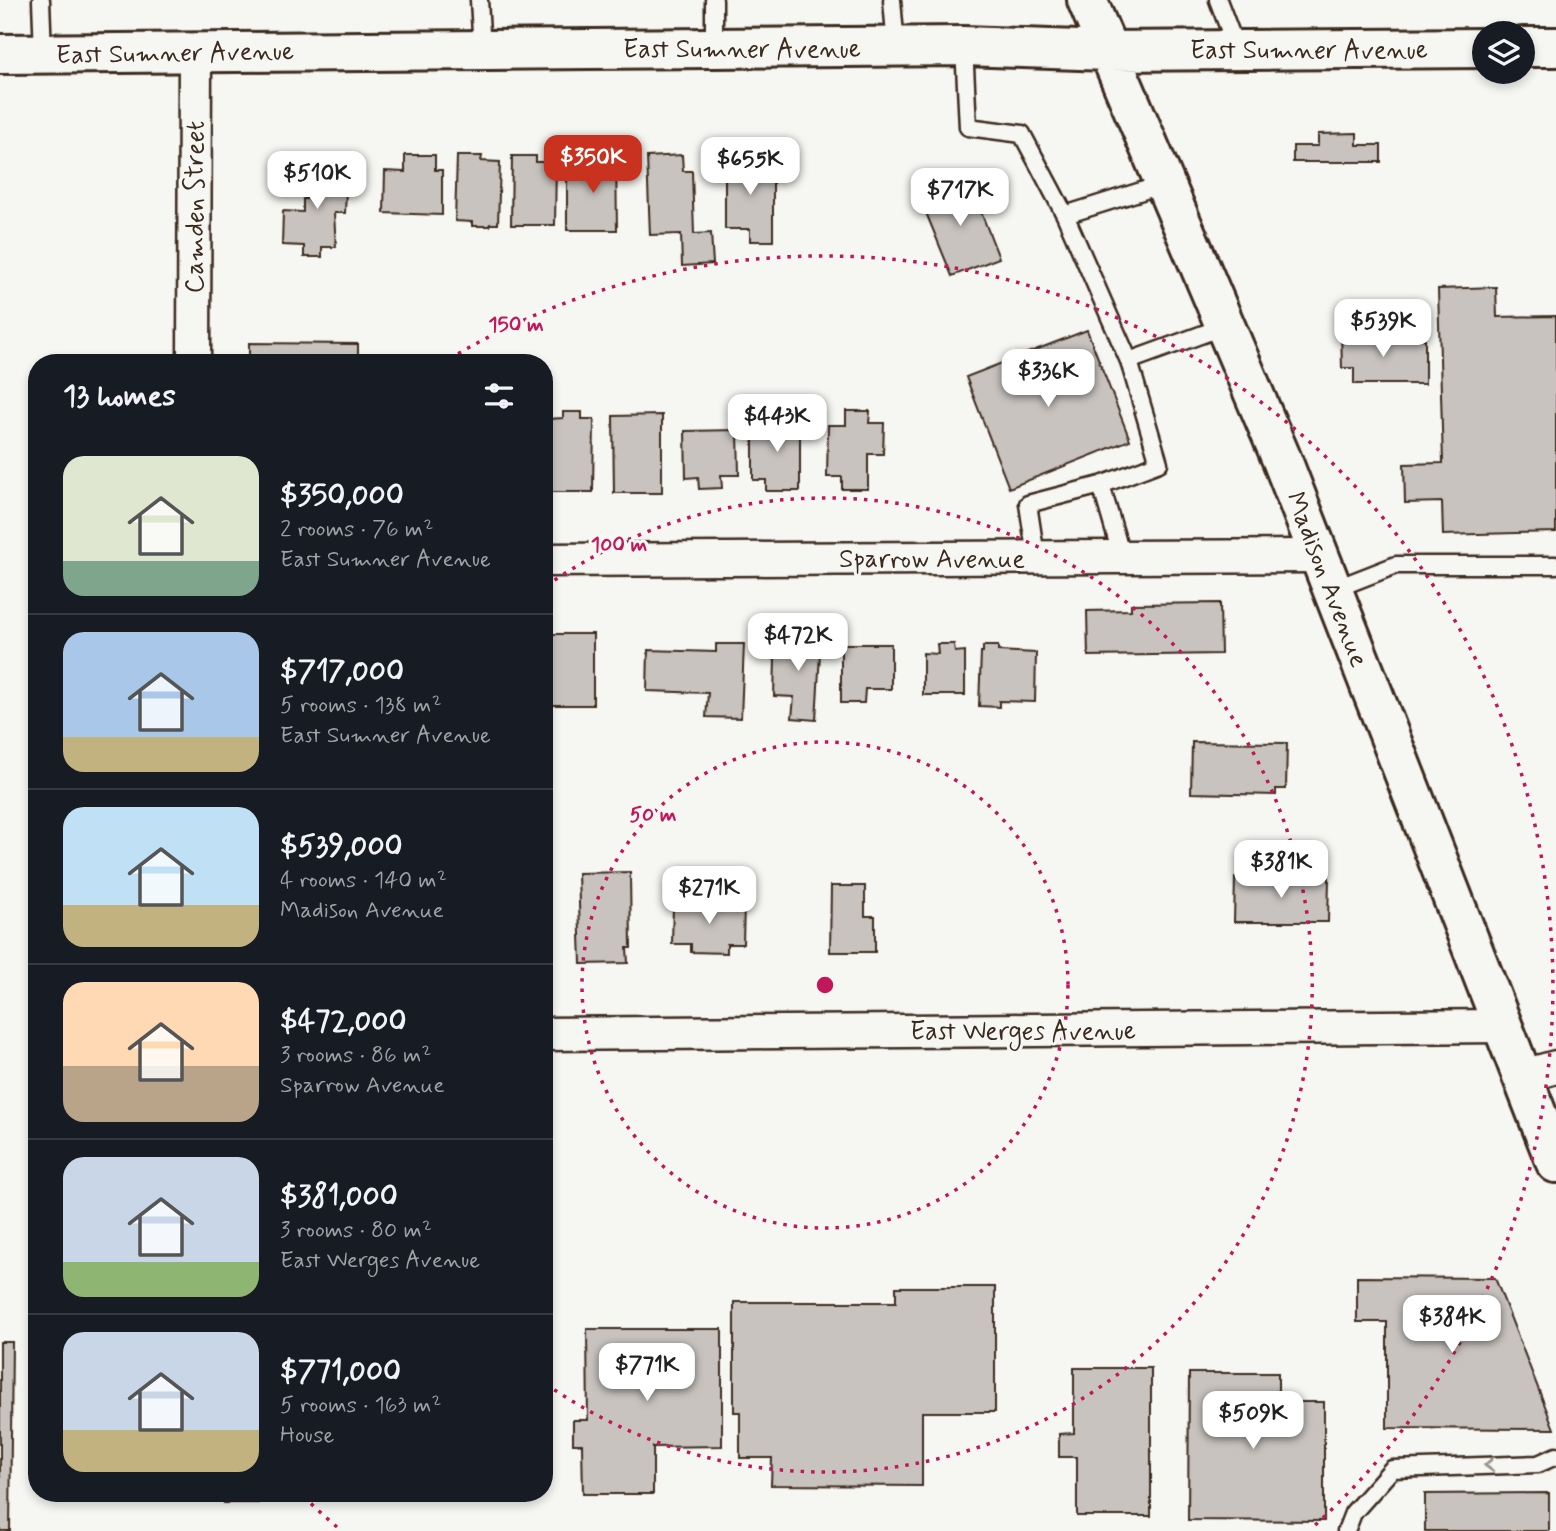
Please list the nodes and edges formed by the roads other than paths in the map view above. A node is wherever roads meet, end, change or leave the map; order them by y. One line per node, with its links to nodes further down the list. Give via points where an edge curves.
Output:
1 (41, 0): 18 (lane)
2 (479, 0): 13 (lane)
3 (713, 0): 11 (lane)
4 (892, 0): 8 (lane)
5 (1087, 0): 15 (street, Madison Avenue)
6 (1218, 0): 14 (lane)
7 (964, 46): 8 (street, East Sumner Avenue); 15 (street, East Sumner Avenue); 20 (lane, via 968,127 1022,134)
8 (896, 47): 11 (street, East Sumner Avenue)
9 (1535, 47): 10 (street)
10 (1556, 47)
11 (714, 48): 13 (street, East Sumner Avenue)
12 (1472, 48): 14 (street, East Sumner Avenue)
13 (482, 50): 16 (street, East Sumner Avenue)
14 (1237, 50): 15 (street, East Sumner Avenue)
15 (1108, 51): 19 (street, Madison Avenue)
16 (195, 52): 18 (street, East Sumner Avenue); 22 (street, Camden Street)
17 (0, 54): 18 (street, East Sumner Avenue)
18 (43, 54)
19 (1164, 184): 20 (lane); 21 (street, Madison Avenue)
20 (1065, 215): 23 (lane)
21 (1225, 326): 23 (lane); 29 (street, Madison Avenue)
22 (194, 354)
23 (1129, 361): 24 (lane, via 1159,463)
24 (1101, 485): 25 (lane); 26 (lane, via 1028,504)
25 (1122, 557): 26 (street, Sparrow Avenue); 29 (street, Sparrow Avenue)
26 (1036, 558): 27 (street, Sparrow Avenue)
27 (553, 560)
28 (1556, 565): 29 (lane, via 1396,565)
29 (1326, 573): 30 (street, Madison Avenue)
30 (1503, 1026): 31 (street, East Werges Avenue); 32 (street, Madison Avenue)
31 (553, 1034)
32 (1539, 1072): 33 (street, Madison Avenue)
33 (1556, 1163)
34 (1556, 1456): 35 (lane, one-way to 35, via 1538,1464 1392,1469 1353,1513)
35 (1346, 1531)

